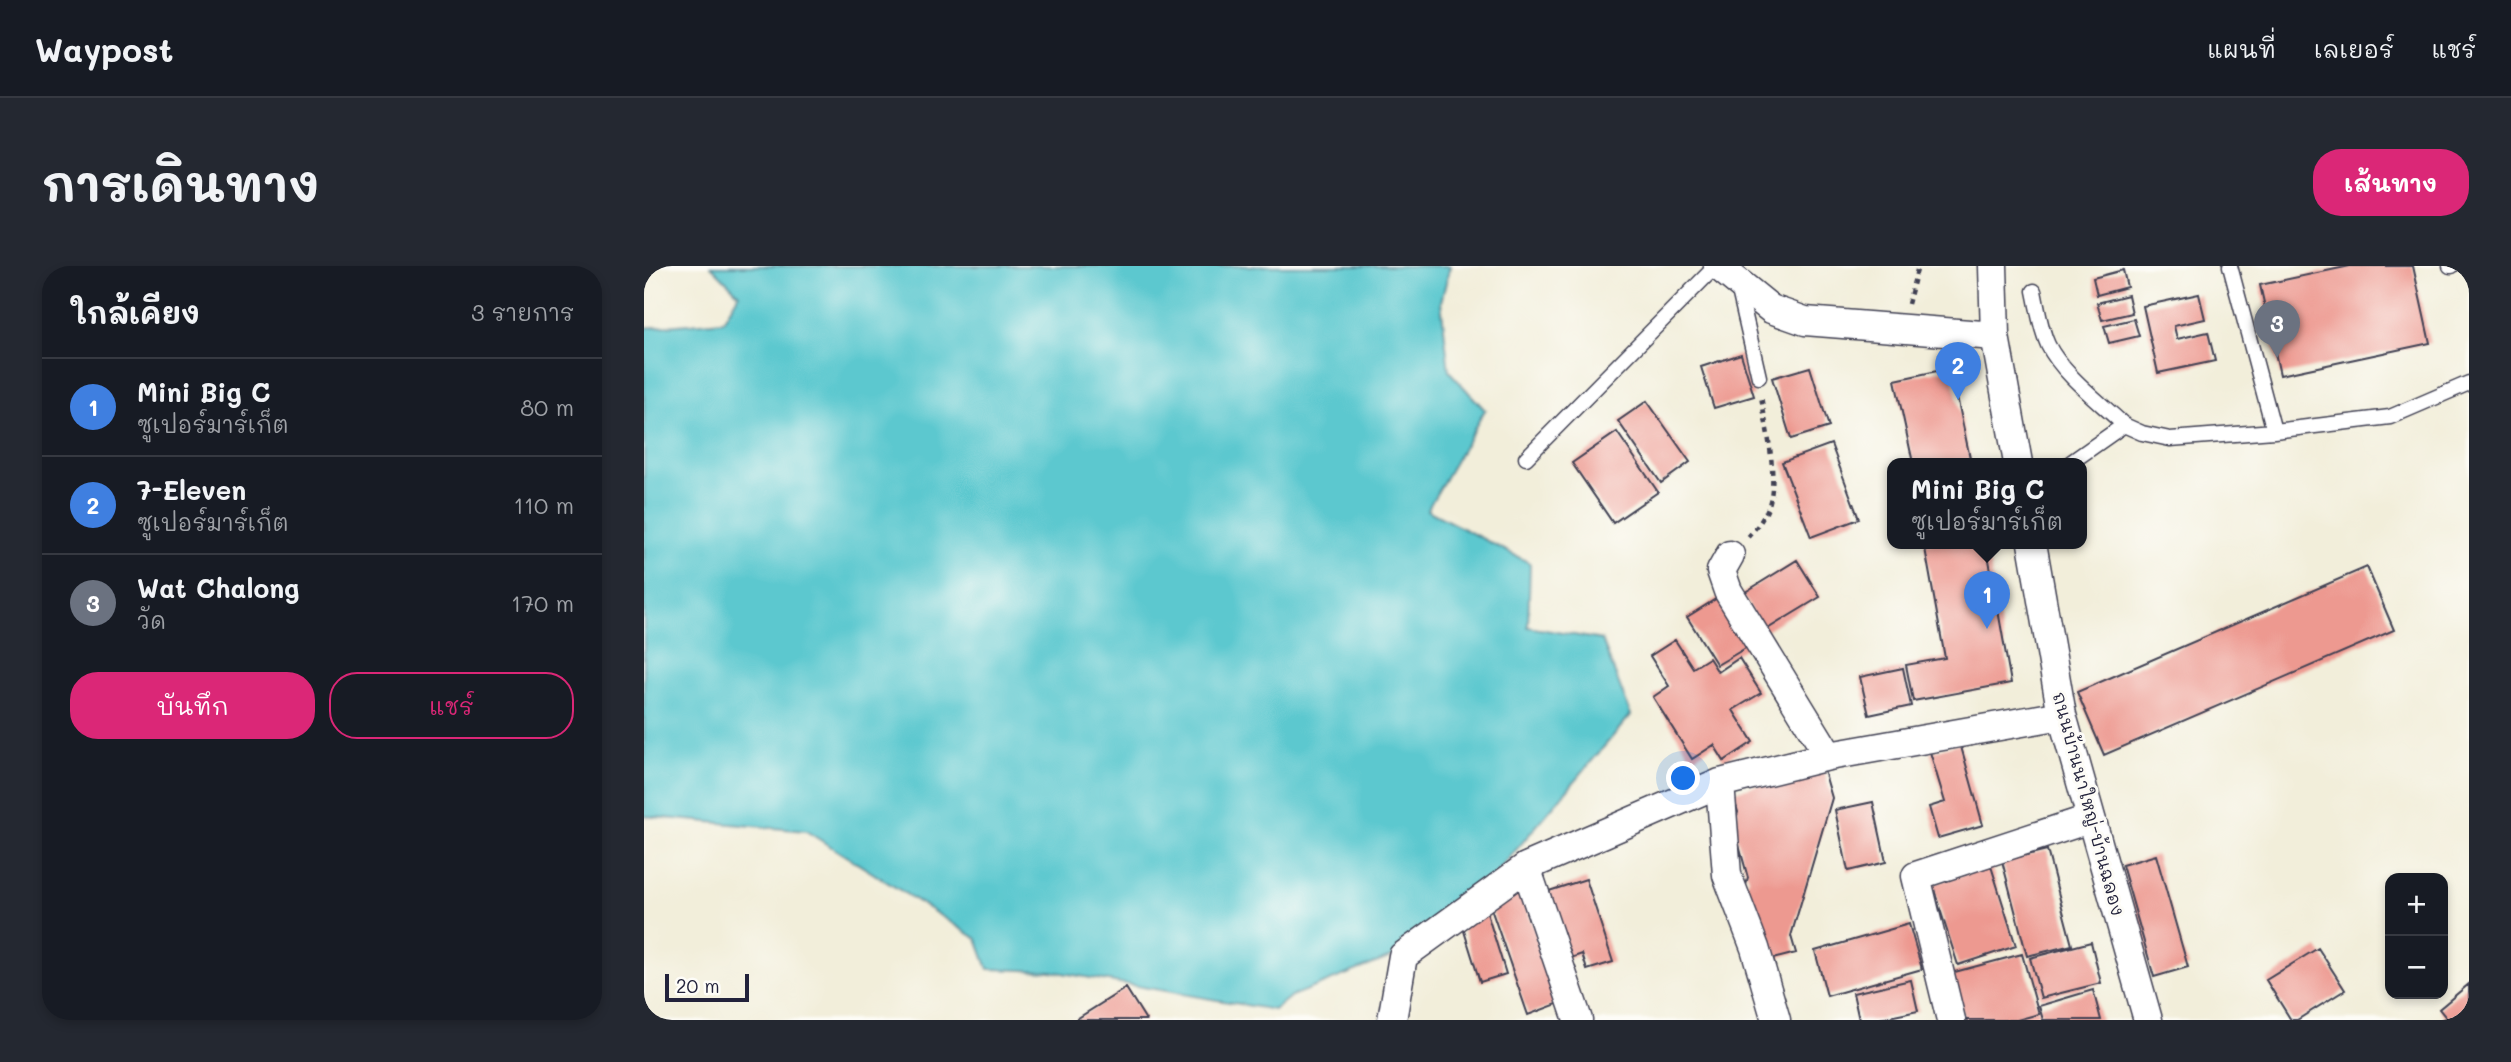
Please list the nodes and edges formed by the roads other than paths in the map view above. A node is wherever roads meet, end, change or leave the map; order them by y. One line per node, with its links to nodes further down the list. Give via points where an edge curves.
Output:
1 (1993, 266): 5 (street)
2 (2230, 266): 9 (lane)
3 (1723, 270): 5 (street, via 1771,309 1805,321); 6 (lane); 10 (lane)
4 (2034, 291): 8 (lane, via 2048,345 2060,365)
5 (1995, 336): 11 (street)
6 (1759, 377)
7 (2469, 383): 9 (lane, via 2390,417)
8 (2124, 425): 9 (lane, via 2170,439); 12 (lane)
9 (2274, 431)
10 (1526, 458)
11 (2017, 458)
12 (2077, 458)
13 (2033, 549): 15 (street, ถนนบ้านนาใหญ่-บ้านฉลอง)
14 (1730, 555): 16 (street, via 1721,570 1728,591)
15 (2062, 715): 16 (street); 18 (street, ถนนบ้านนาใหญ่-บ้านฉลอง)
16 (1829, 756): 17 (street)
17 (1720, 782): 19 (street); 22 (street, via 1727,875)
18 (2089, 819): 23 (street, via 1916,876); 24 (street, ถนนบ้านนาใหญ่-บ้านฉลอง)
19 (1526, 867): 20 (street, via 1403,956); 21 (street)
20 (1392, 1020)
21 (1578, 1020)
22 (1776, 1020)
23 (1951, 1020)
24 (2148, 1020)

